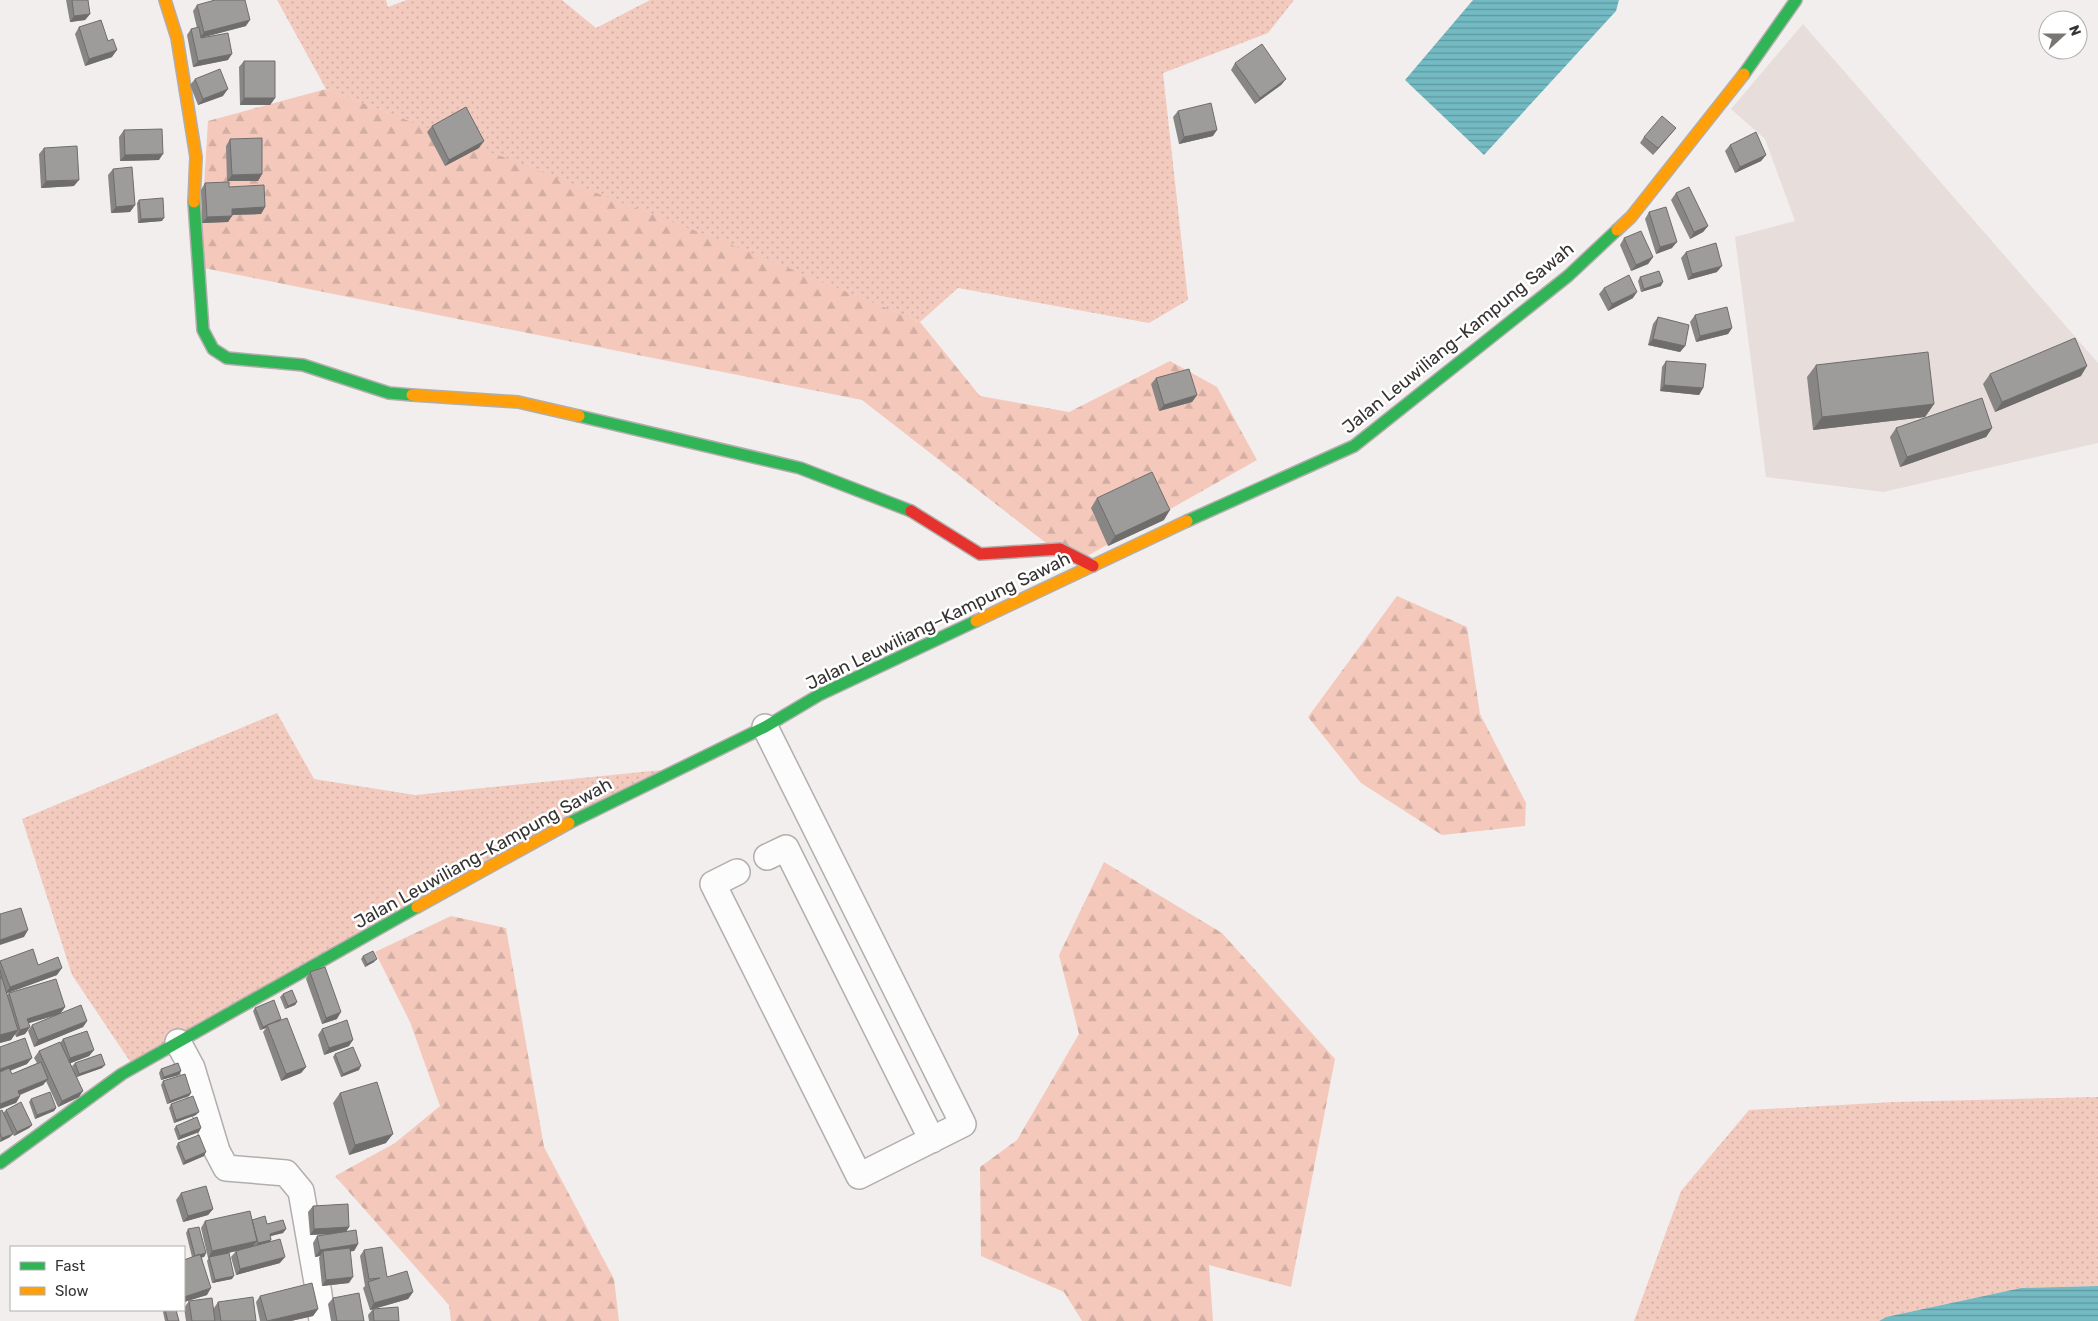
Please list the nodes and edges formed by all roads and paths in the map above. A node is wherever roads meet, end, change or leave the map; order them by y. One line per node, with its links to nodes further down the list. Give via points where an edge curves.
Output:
1 (165, 0): 3 (main road, via 177,38 196,157 192,194 203,330 213,349 227,358 303,365 389,393 518,402 800,468 909,509 980,554 1060,549)
2 (1796, 0): 3 (main road, Jalan Leuwiliang–Kampung Sawah, via 1733,90 1677,161 1631,216 1568,276 1354,446)
3 (1093, 566): 4 (main road, Jalan Leuwiliang–Kampung Sawah, via 820,695)
4 (765, 727): 7 (main road, Jalan Leuwiliang–Kampung Sawah, via 554,830); 8 (street, via 963,1124)
5 (767, 857): 8 (street, via 786,848)
6 (737, 872): 8 (street, via 713,884 859,1176)
7 (178, 1042): 9 (main road, Jalan Leuwiliang–Kampung Sawah, via 122,1074); 10 (street, via 192,1068 217,1151 226,1168 286,1173 301,1191)
8 (932, 1140)
9 (0, 1163)
10 (322, 1321)

